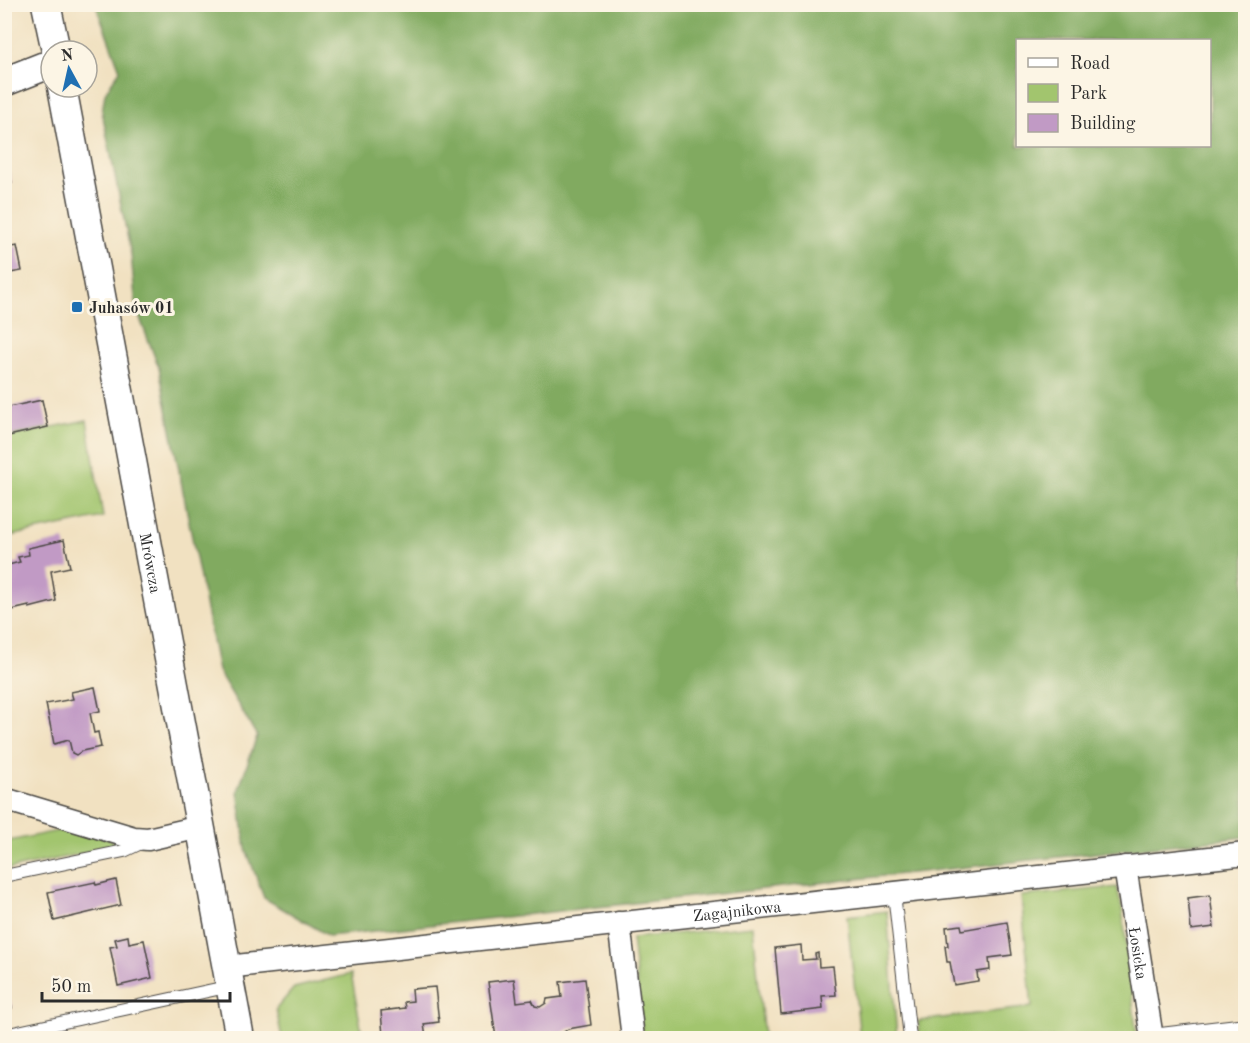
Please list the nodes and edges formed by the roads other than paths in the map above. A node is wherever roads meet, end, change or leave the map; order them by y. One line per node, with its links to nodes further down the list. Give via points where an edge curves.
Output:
1 (46, 4): 2 (street)
2 (53, 39)
3 (39, 68): 4 (street)
4 (4, 82)
5 (64, 99): 7 (street, Mrówcza)
6 (4, 799): 8 (street, via 123,836)
7 (200, 827): 8 (street); 14 (street, Mrówcza)
8 (148, 839): 11 (lane, via 124,851)
9 (1245, 854): 10 (street, Zagajnikowa)
10 (1125, 867): 12 (street, Zagajnikowa); 17 (street, Łosicka)
11 (4, 876)
12 (894, 893): 13 (street, Zagajnikowa); 20 (lane)
13 (619, 923): 14 (street, Zagajnikowa); 19 (street)
14 (229, 977): 16 (lane); 18 (street, Mrówcza)
15 (1245, 1024): 17 (lane)
16 (4, 1035)
17 (1152, 1037)
18 (240, 1038)
19 (633, 1038)
20 (910, 1038)

